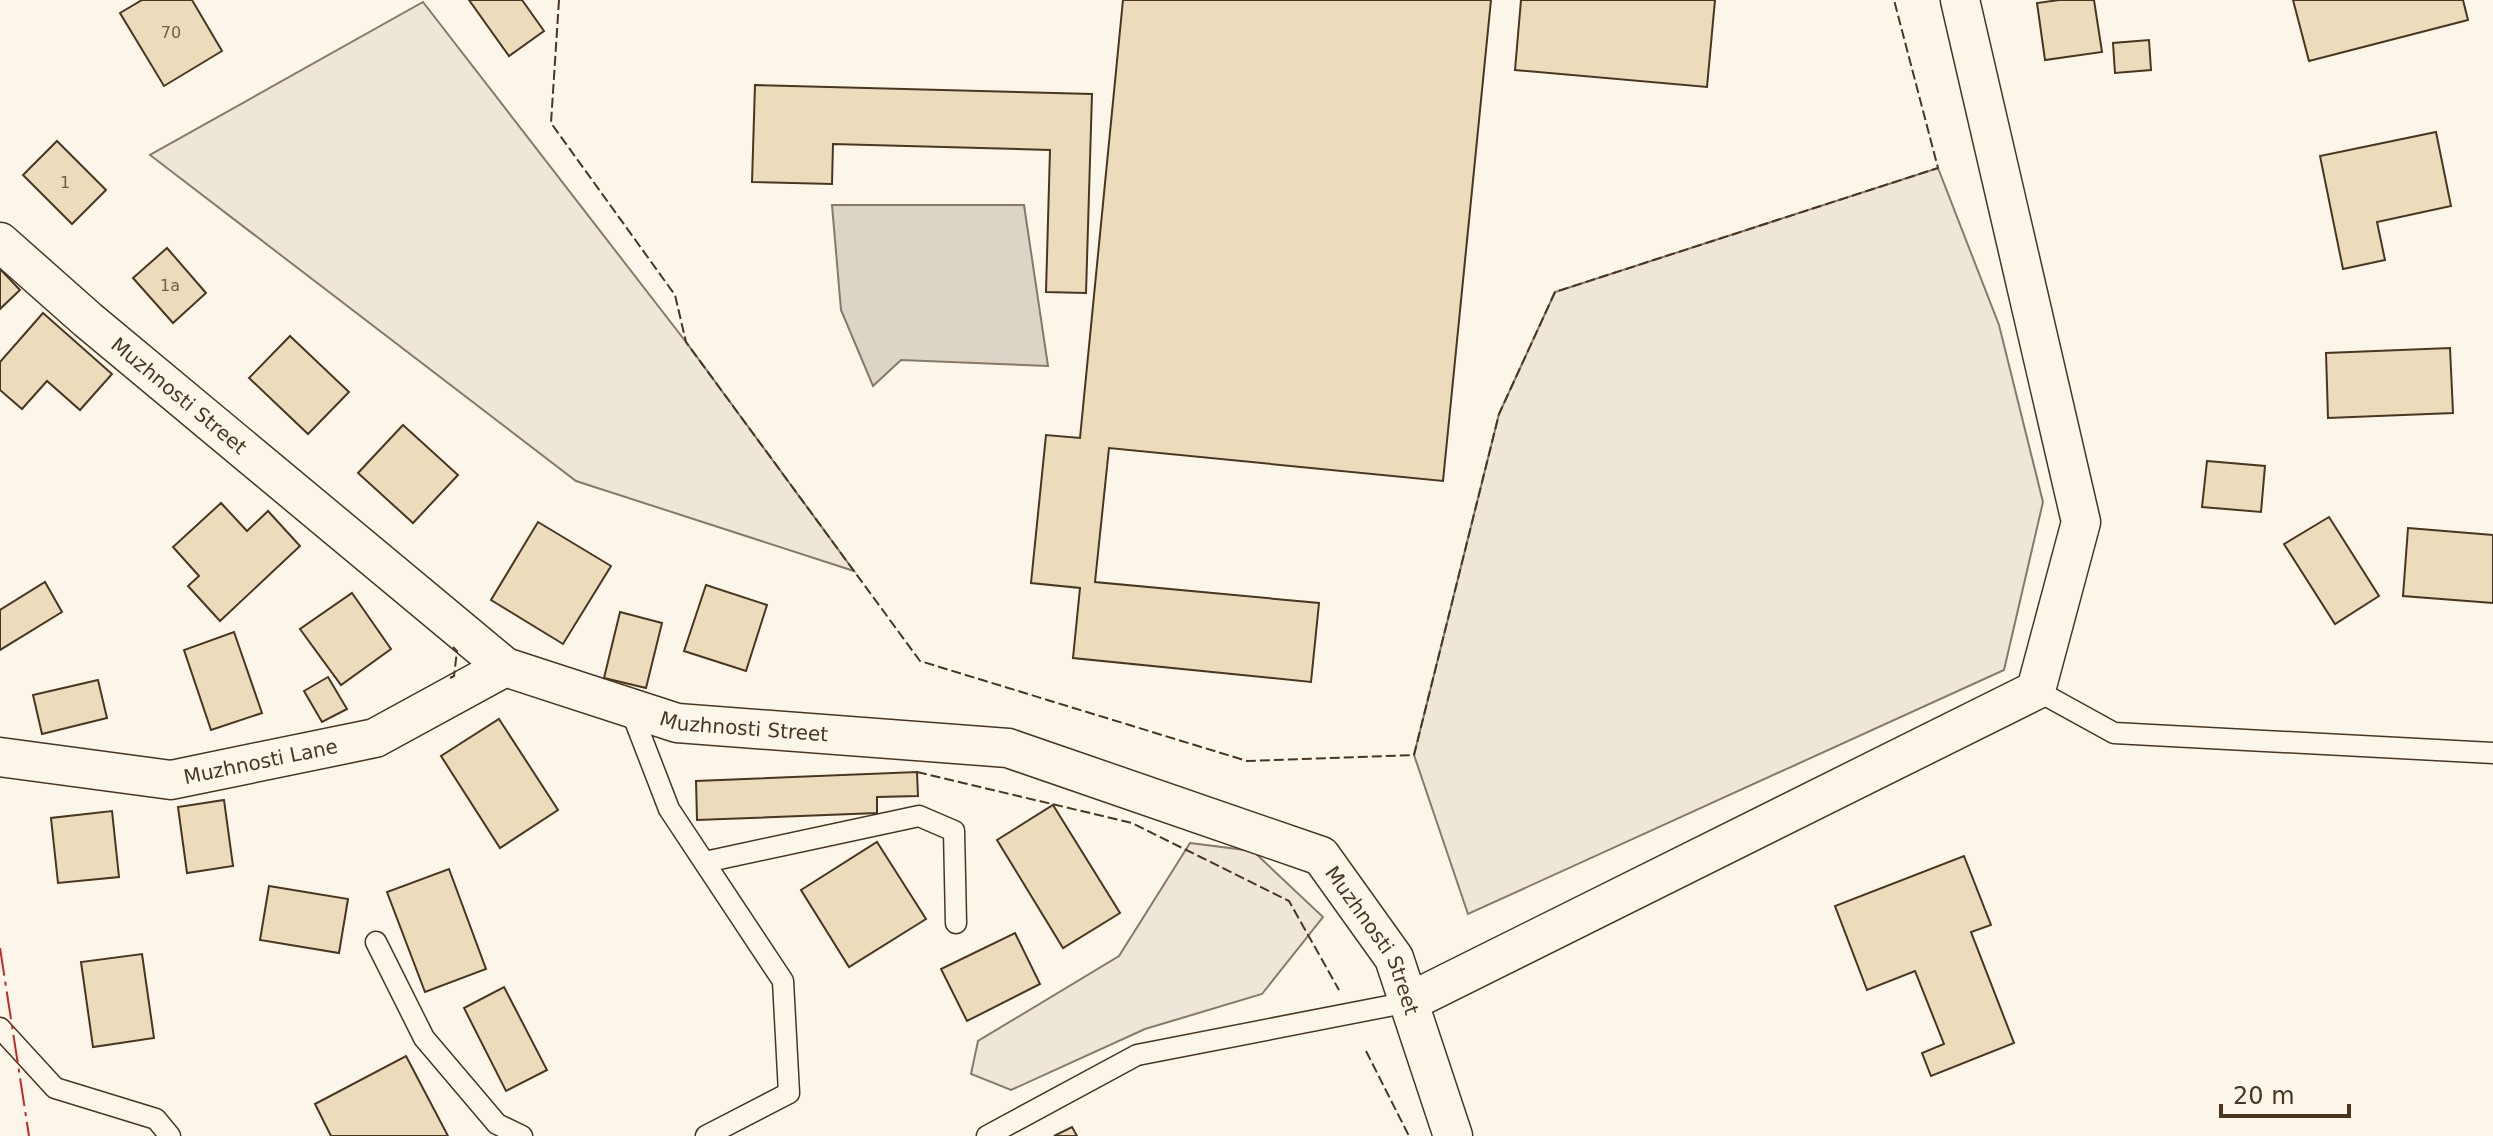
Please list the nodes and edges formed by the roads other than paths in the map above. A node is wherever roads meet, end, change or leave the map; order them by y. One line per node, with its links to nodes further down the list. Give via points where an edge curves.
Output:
1 (1960, 0): 4 (street, via 2081,522)
2 (0, 242): 3 (street, Muzhnosti Street)
3 (505, 667): 5 (street, Muzhnosti Street); 7 (street, Muzhnosti Lane, via 375,738 171,780)
4 (2036, 690): 6 (lane, via 2114,733); 11 (street)
5 (630, 708): 8 (lane, via 669,809); 11 (street, Muzhnosti Street, via 677,723 1008,748 1321,856 1394,958)
6 (2493, 753)
7 (0, 757)
8 (705, 862): 9 (lane, via 919,816 954,831); 15 (lane, via 783,981 789,1093)
9 (956, 923)
10 (376, 942): 14 (lane, via 424,1038 497,1124)
11 (1409, 1002): 16 (lane, via 1137,1055); 17 (street, Muzhnosti Street)
12 (0, 1028): 13 (lane, via 55,1088 156,1119)
13 (170, 1136)
14 (522, 1136)
15 (706, 1136)
16 (987, 1136)
17 (1453, 1136)

